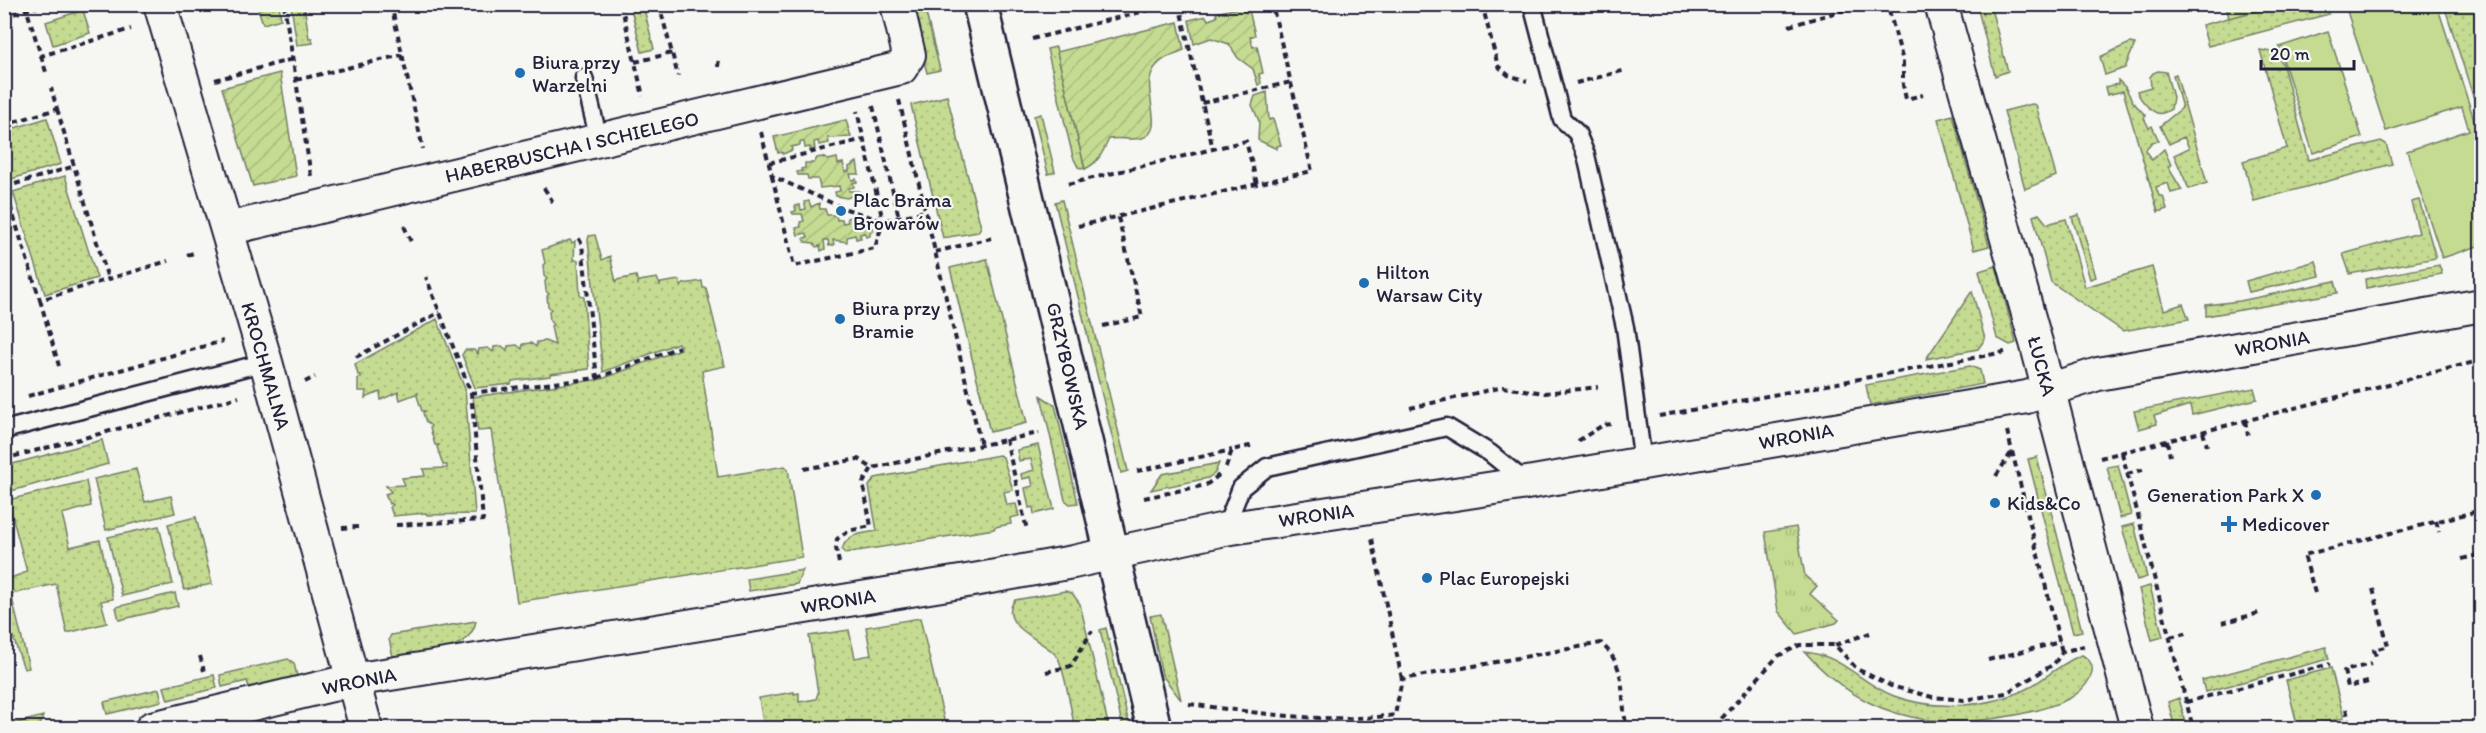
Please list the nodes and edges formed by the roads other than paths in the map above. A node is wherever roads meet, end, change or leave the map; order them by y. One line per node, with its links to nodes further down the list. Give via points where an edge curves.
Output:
1 (160, 4): 8 (street, KROCHMALNA)
2 (897, 4): 7 (street, HABERBUSCHA I SCHIELEGO, via 909,55 901,68)
3 (980, 4): 16 (street, GRZYBOWSKA)
4 (1532, 4): 13 (lane, via 1562,119 1577,133 1586,155 1625,327)
5 (1941, 4): 11 (street, ŁUCKA)
6 (584, 78): 7 (lane)
7 (598, 141): 8 (street, HABERBUSCHA I SCHIELEGO)
8 (227, 229): 10 (street, KROCHMALNA)
9 (2481, 305): 11 (street, WRONIA, via 2098,374)
10 (266, 362): 12 (lane); 17 (street, KROCHMALNA)
11 (2048, 389): 13 (street, WRONIA, via 2027,397); 21 (street, ŁUCKA)
12 (4, 430)
13 (1643, 463): 14 (street, WRONIA)
14 (1527, 483): 15 (street, WRONIA); 15 (lane, via 1490,453 1447,427 1267,467 1241,488)
15 (1225, 529): 16 (street, WRONIA)
16 (1113, 553): 17 (street, WRONIA, via 979,579); 20 (street, GRZYBOWSKA)
17 (352, 680): 18 (street, WRONIA); 19 (street, KROCHMALNA)
18 (152, 729)
19 (366, 729)
20 (1154, 729)
21 (2137, 729)

